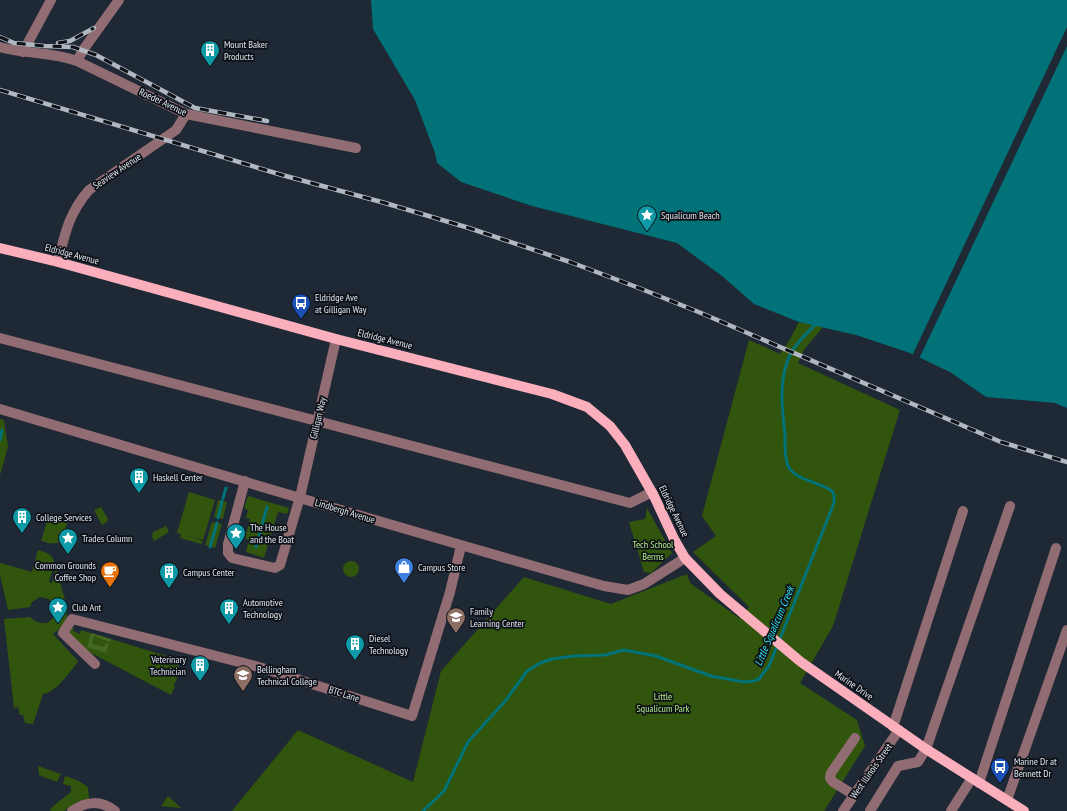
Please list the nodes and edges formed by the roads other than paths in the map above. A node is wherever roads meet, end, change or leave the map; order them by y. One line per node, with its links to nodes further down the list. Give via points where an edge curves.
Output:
1 (51, 0): 4 (street)
2 (119, 0): 5 (street)
3 (0, 47): 4 (street, Roeder Avenue)
4 (23, 52): 5 (street, Roeder Avenue, via 64,56)
5 (78, 61): 6 (street, Roeder Avenue)
6 (186, 114): 7 (street, Roeder Avenue); 9 (street, Seaview Avenue, via 176,130 89,190 82,198 71,216)
7 (356, 148)
8 (0, 248): 9 (main road, Eldridge Avenue)
9 (58, 262): 11 (main road, Eldridge Avenue)
10 (0, 338): 13 (street)
11 (336, 339): 13 (street, Gilligan Way); 15 (main road, Eldridge Avenue, via 552,394 587,407 610,426 625,445)
12 (0, 409): 14 (street, Lindbergh Avenue)
13 (317, 422): 15 (street, via 630,503); 16 (street, Gilligan Way)
14 (245, 481): 16 (street, Lindbergh Avenue); 16 (street, Gilligan Way, via 228,544 228,553 232,558 274,568 280,565)
15 (652, 492): 21 (main road, Eldridge Avenue)
16 (300, 497): 19 (street, Lindbergh Avenue)
17 (1010, 506): 26 (street)
18 (963, 511): 24 (street, West Illinois Street)
19 (461, 546): 21 (street, Lindbergh Avenue, via 604,586 628,590 644,584); 23 (street, BTC Lane, via 450,592 412,716 259,667 72,619 63,633)
20 (1056, 548): 27 (street)
21 (685, 558): 24 (main road, Marine Drive, via 720,594 801,662)
22 (1067, 630): 29 (street)
23 (95, 664)
24 (896, 728): 26 (main road, Marine Drive); 28 (street, West Illinois Street)
25 (855, 738): 28 (street, via 830,778)
26 (926, 749): 27 (main road, Marine Drive); 33 (street, via 918,762 898,766)
27 (975, 780): 29 (main road, Marine Drive); 34 (street)
28 (854, 795): 32 (street, West Illinois Street)
29 (1007, 800): 35 (main road, Marine Drive)
30 (72, 811): 31 (street, via 78,806 96,803 106,805)
31 (115, 811)
32 (843, 811)
33 (870, 811)
34 (951, 811)
35 (1024, 811)

